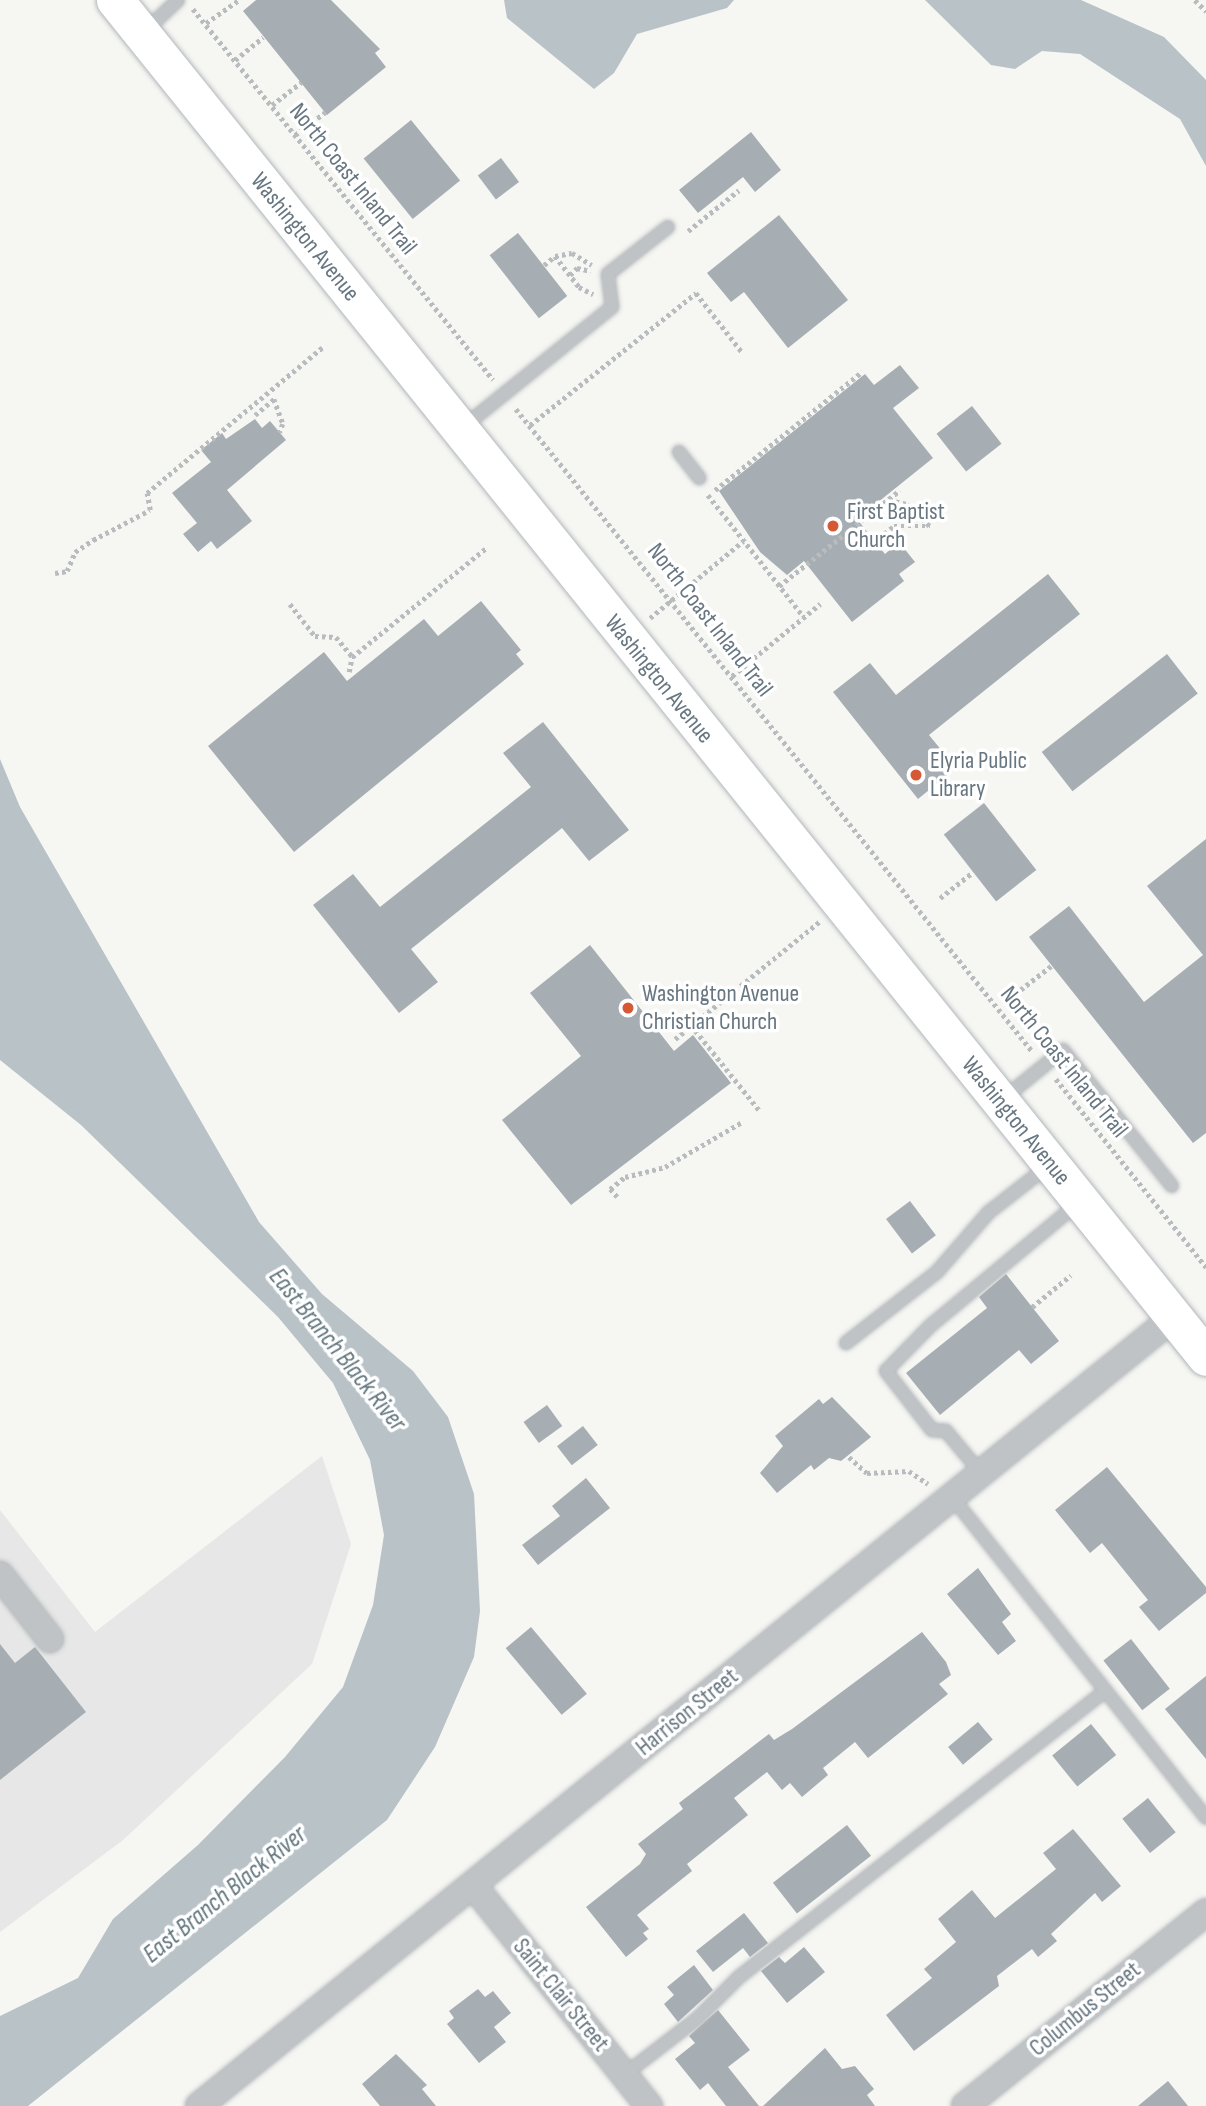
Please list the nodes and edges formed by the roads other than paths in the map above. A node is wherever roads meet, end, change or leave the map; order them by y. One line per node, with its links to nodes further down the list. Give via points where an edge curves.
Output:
1 (116, 0): 3 (street, Washington Avenue)
2 (182, 1): 3 (lane)
3 (142, 34): 5 (street, Washington Avenue)
4 (668, 227): 5 (lane, via 608,274 612,307)
5 (460, 430): 8 (street, Washington Avenue)
6 (679, 452): 7 (lane)
7 (699, 478)
8 (1000, 1101): 9 (street, Washington Avenue); 10 (lane, via 1063,1049)
9 (1051, 1164): 11 (street, Washington Avenue); 13 (lane, via 989,1212 937,1272)
10 (1172, 1186)
11 (1080, 1201): 12 (street, Washington Avenue); 15 (lane, via 930,1326 886,1371 932,1430 946,1431)
12 (1174, 1317): 14 (street, Washington Avenue); 15 (street, Harrison Street)
13 (846, 1343)
14 (1206, 1357)
15 (981, 1473): 16 (street, Harrison Street)
16 (944, 1495): 19 (lane); 21 (street, Harrison Street)
17 (0, 1575): 18 (street)
18 (50, 1639)
19 (1105, 1691): 20 (lane); 23 (lane, via 739,1977 698,2018)
20 (1206, 1818)
21 (473, 1885): 23 (street, Saint Clair Street); 24 (street, Harrison Street)
22 (1206, 1912): 26 (street, Columbus Street)
23 (624, 2076): 25 (street, Saint Clair Street)
24 (199, 2106)
25 (649, 2106)
26 (965, 2106)

